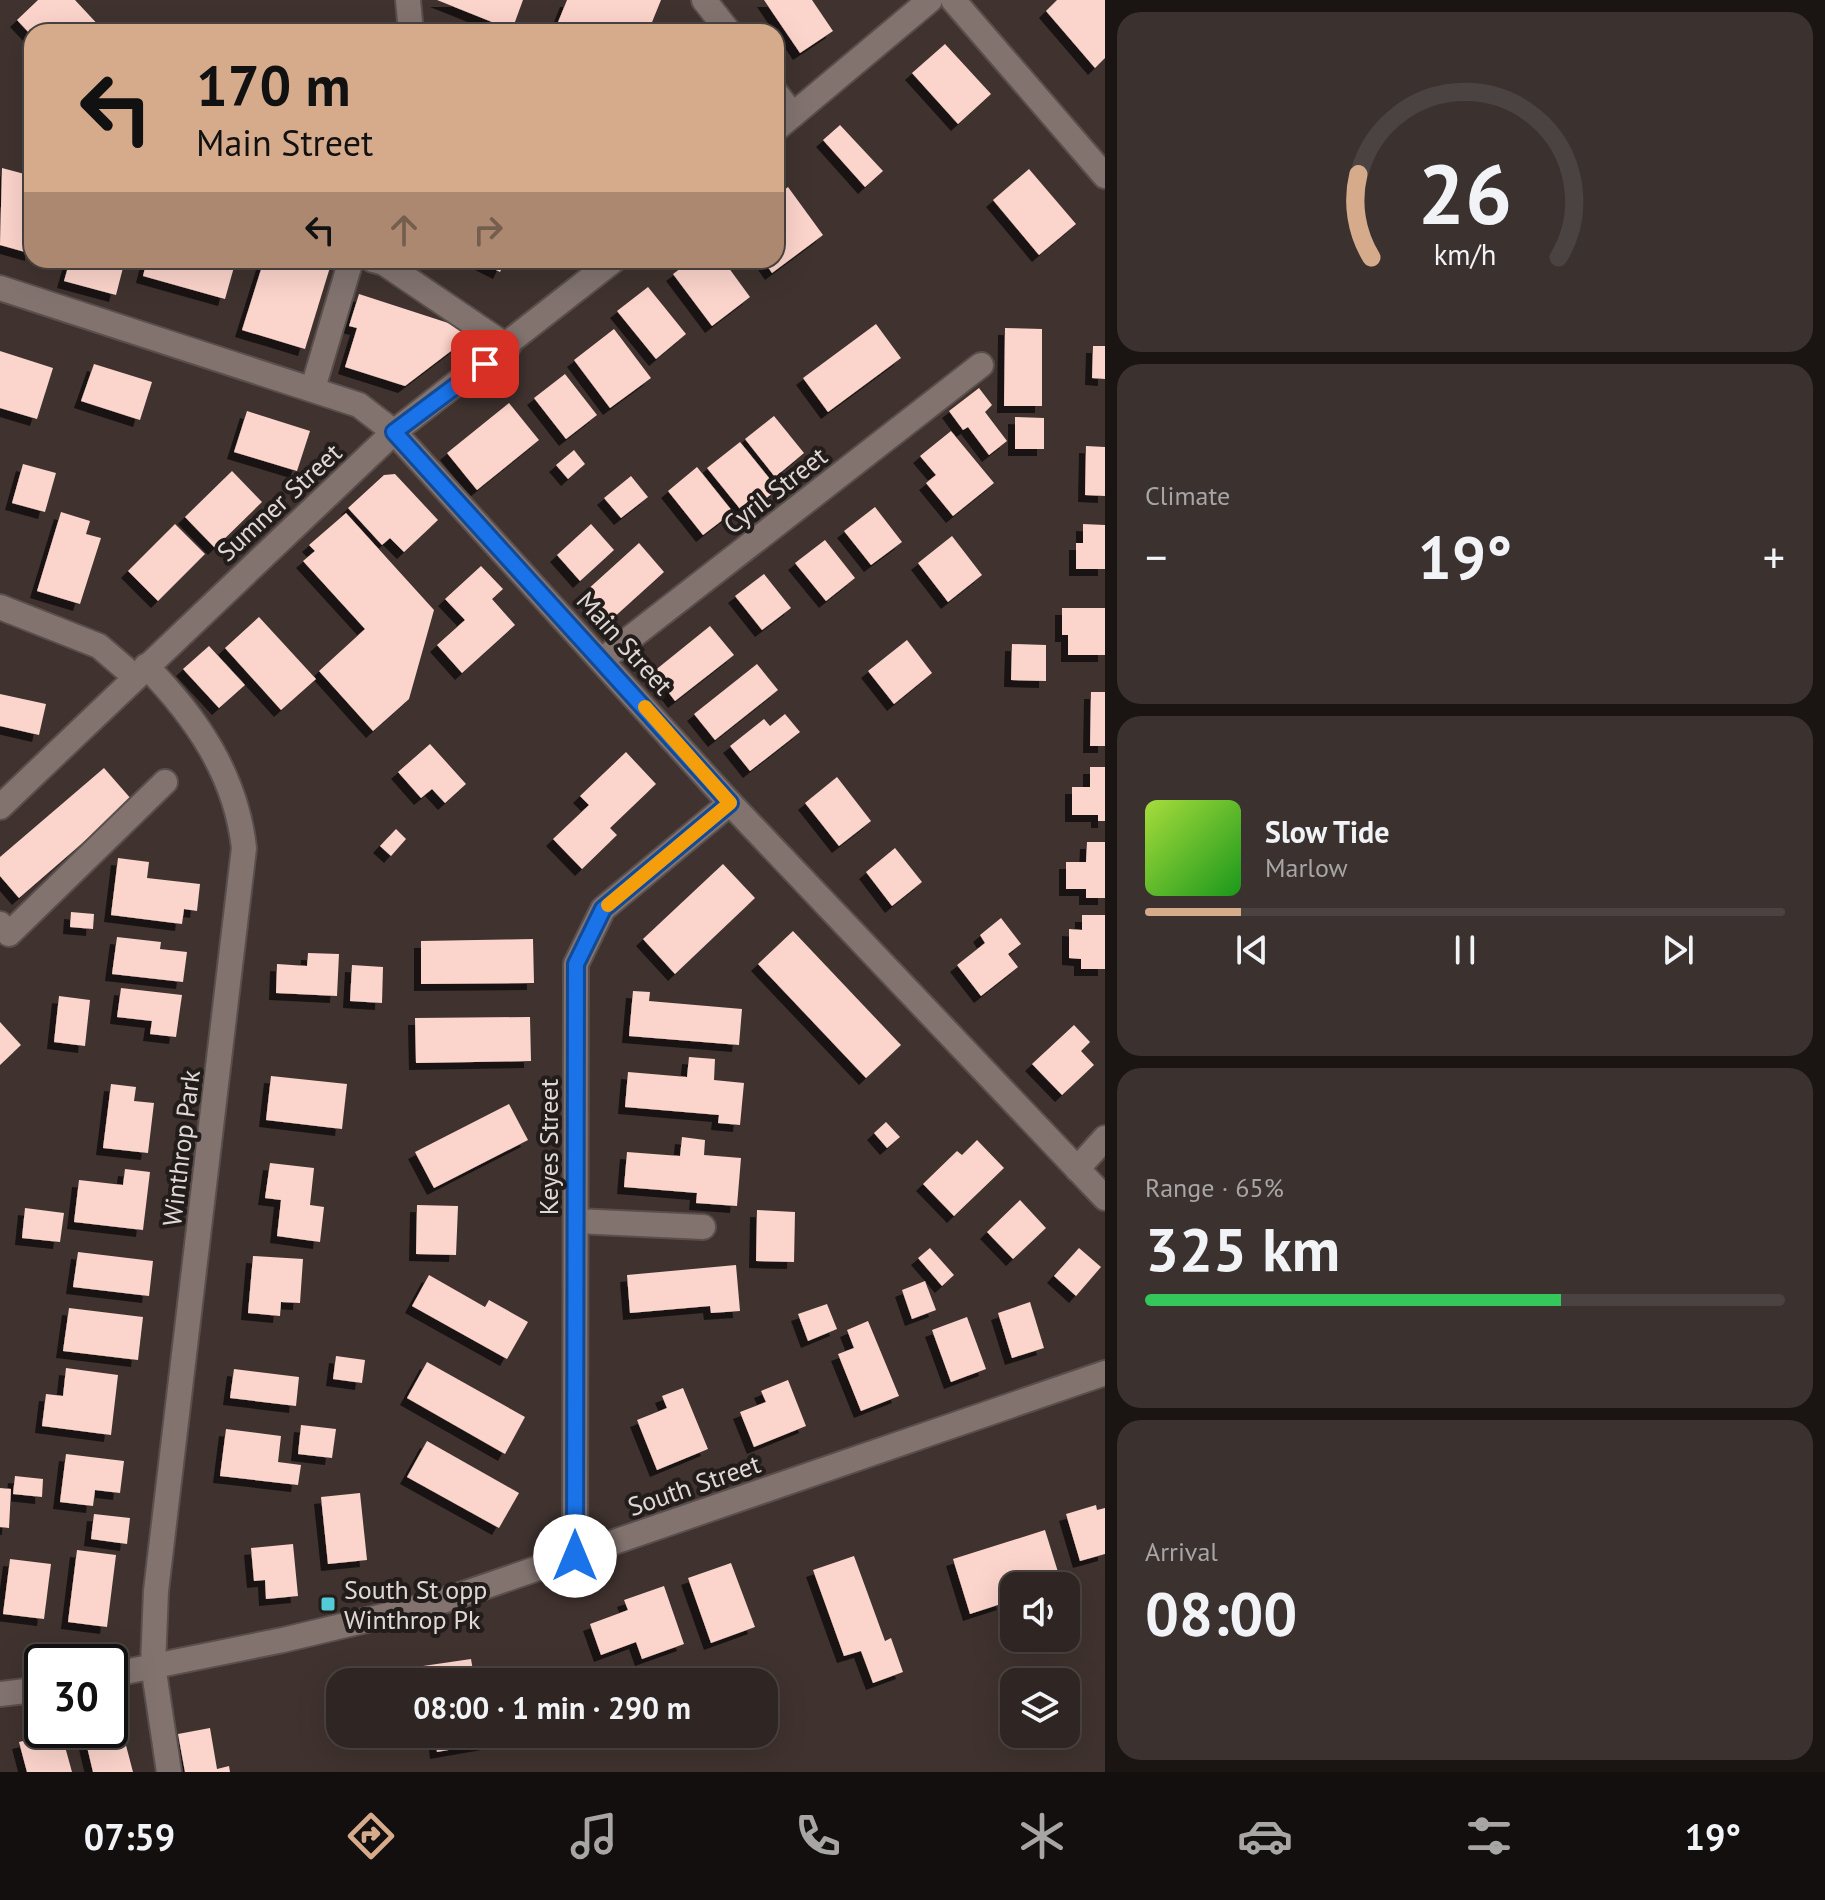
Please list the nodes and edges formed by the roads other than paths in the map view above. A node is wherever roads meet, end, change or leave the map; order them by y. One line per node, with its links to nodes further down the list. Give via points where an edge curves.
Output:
1 (408, 0): 5 (street)
2 (704, 0): 6 (street)
3 (930, 0): 7 (street)
4 (953, 0): 8 (street)
5 (409, 24)
6 (723, 24)
7 (785, 122)
8 (1105, 176)
9 (349, 268): 15 (street)
10 (391, 268): 13 (street)
11 (604, 268): 13 (street, Sumner Street)
12 (0, 288): 15 (street, Main Street)
13 (508, 347): 16 (street, Sumner Street)
14 (981, 365): 18 (street, Cyril Street)
15 (313, 388): 16 (street, Main Street, via 359,405)
16 (394, 432): 18 (street, Main Street); 19 (street, Sumner Street)
17 (0, 607): 19 (street, Winthrop Park, via 99,646)
18 (602, 660): 21 (street, Main Street)
19 (140, 671): 22 (street, Sumner Street); 31 (street, Winthrop Park, via 176,696 213,751 235,800 244,848 158,1564)
20 (165, 782): 23 (street, via 9,934)
21 (730, 803): 25 (street, Main Street); 27 (street, Keyes Street, via 603,909 576,964)
22 (0, 807)
23 (0, 924)
24 (1105, 1138): 25 (street)
25 (1077, 1169): 26 (street, Main Street)
26 (1105, 1198)
27 (576, 1221): 28 (street); 30 (street, Keyes Street)
28 (703, 1227)
29 (1105, 1373): 30 (street, South Street)
30 (575, 1556): 31 (street, South Street, via 434,1604)
31 (153, 1665): 32 (street, South Street); 35 (street, Winthrop Park)
32 (128, 1671)
33 (24, 1691): 34 (street)
34 (0, 1694)
35 (169, 1772)

